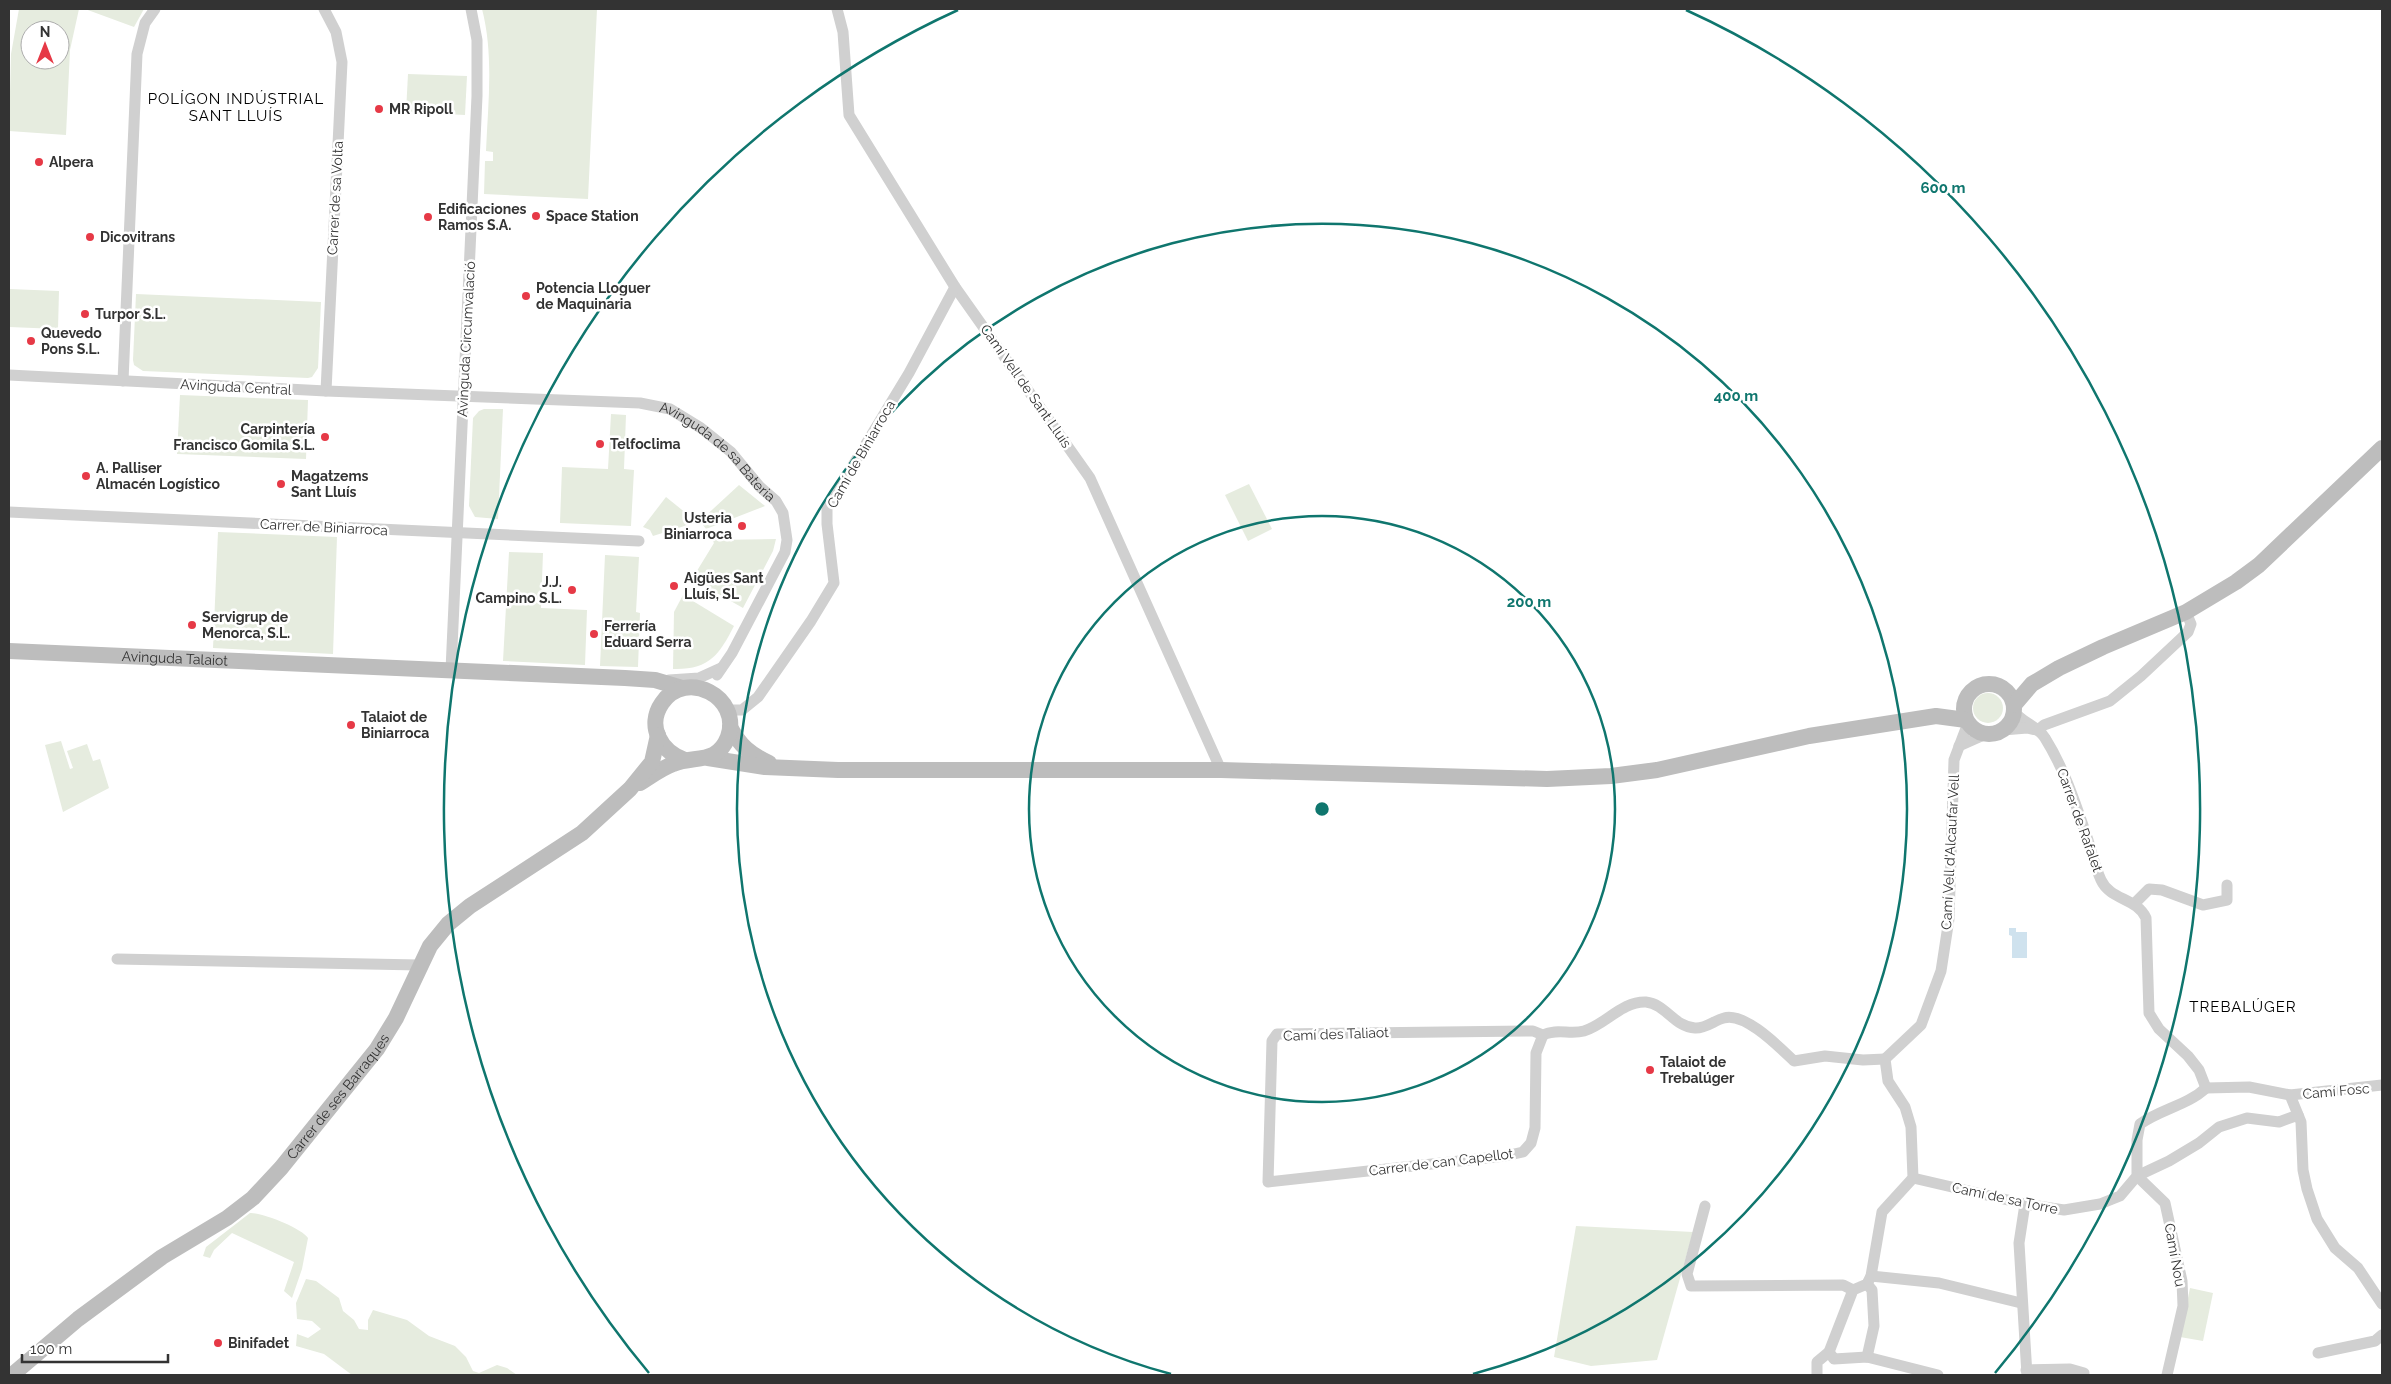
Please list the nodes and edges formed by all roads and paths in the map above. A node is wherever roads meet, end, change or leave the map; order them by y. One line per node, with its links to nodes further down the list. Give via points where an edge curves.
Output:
1 (155, 9): 7 (street, via 145,23 137,54)
2 (324, 9): 8 (street, Carrer de sa Volta, via 336,32 342,62)
3 (471, 9): 9 (street, Avinguda Circumvalació, via 477,40 477,96)
4 (837, 9): 5 (street, Camí Vell de Sant Lluís, via 843,32 849,115)
5 (956, 287): 26 (street, Camí de Biniarroca, via 909,373 827,508 834,583 758,697 742,710); 39 (street, Camí Vell de Sant Lluís, via 1090,478)
6 (9, 375): 7 (street, Avinguda Central)
7 (123, 381): 8 (street, Avinguda Central)
8 (326, 391): 9 (street, Avinguda Central)
9 (463, 396): 12 (street, Avinguda Circumvalació); 17 (street, Avinguda de sa Bateria, via 640,403 670,409 702,428 730,452 776,501 783,513 787,540 785,552)
10 (2382, 448): 14 (main road, via 2259,564)
11 (9, 512): 12 (street, Carrer de Biniarroca)
12 (457, 533): 13 (street, Carrer de Biniarroca); 16 (street, Avinguda Circumvalació)
13 (639, 541)
14 (2186, 612): 20 (main road, via 2096,650); 32 (street, via 2191,624 2188,632 2122,692 2100,706 2044,724)
15 (9, 650): 16 (main road, Avinguda Talaiot)
16 (451, 670): 18 (main road)
17 (720, 671): 19 (street, via 699,678); 23 (street, via 713,689)
18 (626, 678): 19 (main road); 27 (main road, via 654,694)
19 (655, 680): 21 (main road)
20 (2032, 684): 22 (main road); 25 (main road)
21 (682, 688): 23 (main road); 27 (main road, via 662,702)
22 (2004, 689): 24 (main road, via 1984,684); 25 (main road)
23 (707, 691): 26 (main road)
24 (1967, 696): 28 (main road, via 1955,707); 29 (main road, via 1963,708)
25 (2014, 708): 31 (main road, via 2009,725); 32 (street, via 2018,716)
26 (727, 710): 30 (main road)
27 (657, 714): 34 (main road)
28 (1936, 716): 29 (main road); 39 (main road, via 1809,736 1657,770 1611,776 1547,780)
29 (1967, 722): 33 (main road, via 1979,733); 35 (street, Camí Vell d'Alcaufar Vell)
30 (730, 727): 36 (main road, via 723,745); 38 (main road, via 742,747 755,757)
31 (2003, 730): 32 (street); 33 (main road)
32 (2038, 730): 42 (street, Carrer de Rafalet, via 2072,791 2102,881 2116,894)
33 (1986, 734): 35 (street)
34 (658, 735): 37 (main road, via 668,751); 40 (main road, via 652,762)
35 (1958, 748): 46 (street, Camí Vell d'Alcaufar Vell, via 1951,818 1949,920 1941,971 1921,1025)
36 (708, 758): 37 (main road); 38 (main road)
37 (685, 760): 40 (main road)
38 (780, 767): 39 (main road, via 838,770)
39 (1220, 770)
40 (630, 789): 44 (main road, Carrer de ses Barraques, via 582,833 470,906 448,924)
41 (2227, 885): 42 (street, via 2227,900 2203,906 2162,890 2149,889)
42 (2135, 903): 48 (street, via 2142,908 2146,918 2149,1013 2159,1030 2188,1056)
43 (117, 959): 44 (street)
44 (419, 965): 66 (main road, Carrer de ses Barraques, via 396,1018 377,1049 253,1198 227,1218 162,1256 78,1319)
45 (1543, 1035): 46 (street, via 1552,1031 1584,1031 1626,1007 1645,1002 1659,1006 1680,1025 1697,1029 1726,1017 1748,1023 1767,1035 1794,1061 1824,1056); 53 (street, Carrer de can Capellot, via 1536,1052 1535,1128 1531,1144 1524,1152); 53 (street, Camí des Taliaot, via 1533,1031 1277,1034 1272,1041)
46 (1885, 1059): 52 (street, via 1888,1081 1905,1107 1911,1127)
47 (2382, 1086): 49 (street, Camí Fosc)
48 (2206, 1088): 49 (street, via 2249,1087); 51 (street, via 2195,1098 2140,1124)
49 (2290, 1095): 50 (street)
50 (2298, 1115): 51 (street, via 2279,1122 2247,1118 2219,1127 2169,1161); 59 (street, via 2303,1170 2317,1219 2335,1248 2358,1268)
51 (2137, 1176): 54 (street, Camí de sa Torre, via 2120,1196 2100,1204 2064,1210); 69 (street, Camí Nou, via 2165,1203 2182,1281 2183,1306)
52 (1913, 1178): 54 (street, Camí de sa Torre); 56 (street, via 1882,1212)
53 (1268, 1182)
54 (2025, 1204): 58 (street, via 2019,1243)
55 (1705, 1206): 57 (street, via 1687,1274 1691,1286 1844,1286)
56 (1869, 1280): 57 (street); 58 (street, via 1939,1282); 63 (street, via 1874,1326)
57 (1853, 1290): 61 (street)
58 (2021, 1303): 64 (street)
59 (2382, 1304)
60 (2382, 1335): 62 (street, via 2375,1341)
61 (1829, 1352): 63 (street, via 1834,1359); 67 (street, via 1817,1362)
62 (2318, 1353)
63 (1867, 1357): 68 (street)
64 (2026, 1373): 65 (street, via 2070,1369)
65 (2084, 1373)
66 (12, 1375)
67 (1817, 1375)
68 (1938, 1375)
69 (2167, 1375)

